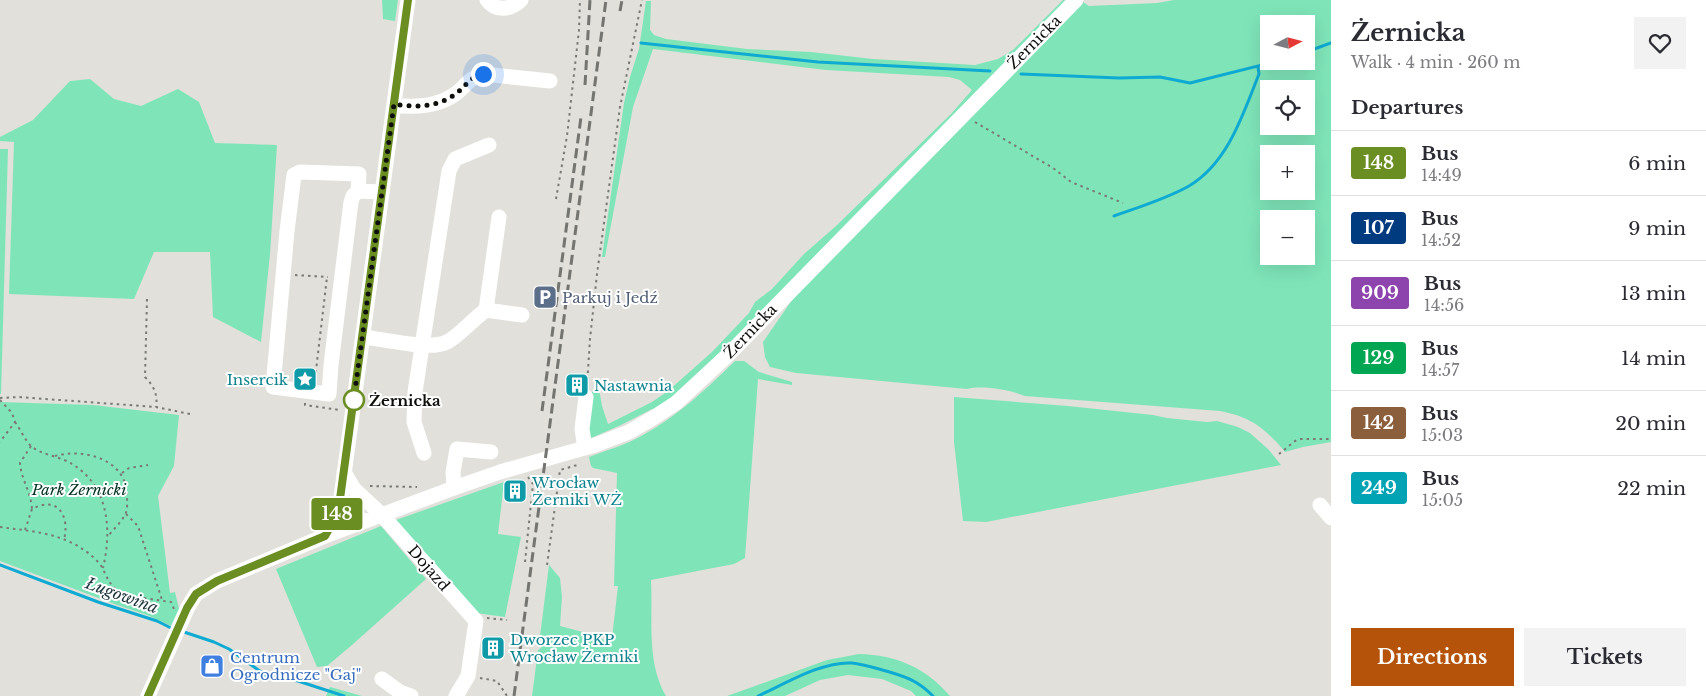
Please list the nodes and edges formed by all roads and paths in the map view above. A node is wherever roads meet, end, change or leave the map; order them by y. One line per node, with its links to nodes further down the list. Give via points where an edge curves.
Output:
1 (408, 0): 8 (street)
2 (487, 0): 3 (street, via 502,9)
3 (521, 0)
4 (580, 0): 13 (path, via 567,136)
5 (642, 0): 26 (path, via 620,107 596,284)
6 (1076, 0): 9 (street, Żernicka)
7 (550, 81): 8 (street, via 483,74 474,76 451,97 440,102 425,106)
8 (394, 104): 12 (street)
9 (963, 114): 14 (path, via 1071,182); 34 (street, Żernicka, via 730,354 687,394 629,432)
10 (489, 145): 22 (street, via 455,159 449,171)
11 (358, 191): 12 (street); 16 (street, via 359,174 300,172 294,175); 17 (street, via 351,202)
12 (382, 192): 21 (street)
13 (556, 199)
14 (1123, 203)
15 (498, 217): 19 (street)
16 (283, 274): 17 (path); 24 (street, via 273,387 330,394)
17 (335, 278): 23 (path); 24 (street)
18 (147, 299): 28 (path, via 145,377 157,397)
19 (486, 310): 20 (street); 22 (street, via 447,342)
20 (522, 315)
21 (362, 337): 22 (street); 25 (street)
22 (422, 345): 35 (street, via 414,422)
23 (315, 380)
24 (330, 390): 25 (street)
25 (355, 393): 41 (street)
26 (586, 397): 34 (street, via 582,429)
27 (0, 399): 28 (path, via 18,397); 30 (path)
28 (156, 407): 29 (path)
29 (190, 414)
30 (15, 422): 32 (path); 33 (path)
31 (1331, 439): 37 (path, via 1302,439)
32 (0, 442)
33 (31, 446): 38 (path); 48 (path, via 20,463)
34 (585, 448): 46 (street, Żernicka)
35 (424, 452)
36 (491, 452): 46 (street, via 457,448)
37 (1278, 454)
38 (55, 456): 43 (path, via 86,454); 54 (path, via 72,463 100,493)
39 (148, 465): 43 (path, via 129,468)
40 (560, 470): 58 (path)
41 (344, 472): 50 (street, Dojazd, via 354,489); 55 (street, via 338,512)
42 (527, 472): 57 (path, via 528,480 533,484)
43 (122, 473): 49 (path, via 127,490)
44 (368, 486): 45 (path)
45 (414, 488)
46 (454, 488): 50 (street, Żernicka)
47 (1320, 505): 51 (street)
48 (32, 508): 53 (path); 56 (path, via 45,504 59,509 66,521)
49 (126, 514): 54 (path); 60 (path, via 138,526)
50 (382, 515): 55 (street, Żernicka); 63 (street, Dojazd)
51 (1331, 518)
52 (0, 527): 53 (path)
53 (24, 530): 56 (path)
54 (108, 536): 59 (path)
55 (325, 536): 61 (street, Żernicka, via 217,581 193,598)
56 (64, 540): 59 (path, via 94,557)
57 (525, 562)
58 (546, 564)
59 (103, 568): 60 (path, via 106,578 120,592)
60 (162, 601): 61 (path, via 171,602)
61 (179, 619): 66 (street, Żernicka)
62 (507, 620): 63 (path, via 483,618)
63 (476, 621): 64 (street)
64 (468, 676): 68 (street); 69 (path, via 497,681)
65 (382, 679): 67 (street)
66 (148, 696)
67 (411, 696)
68 (456, 696)
69 (507, 696)

